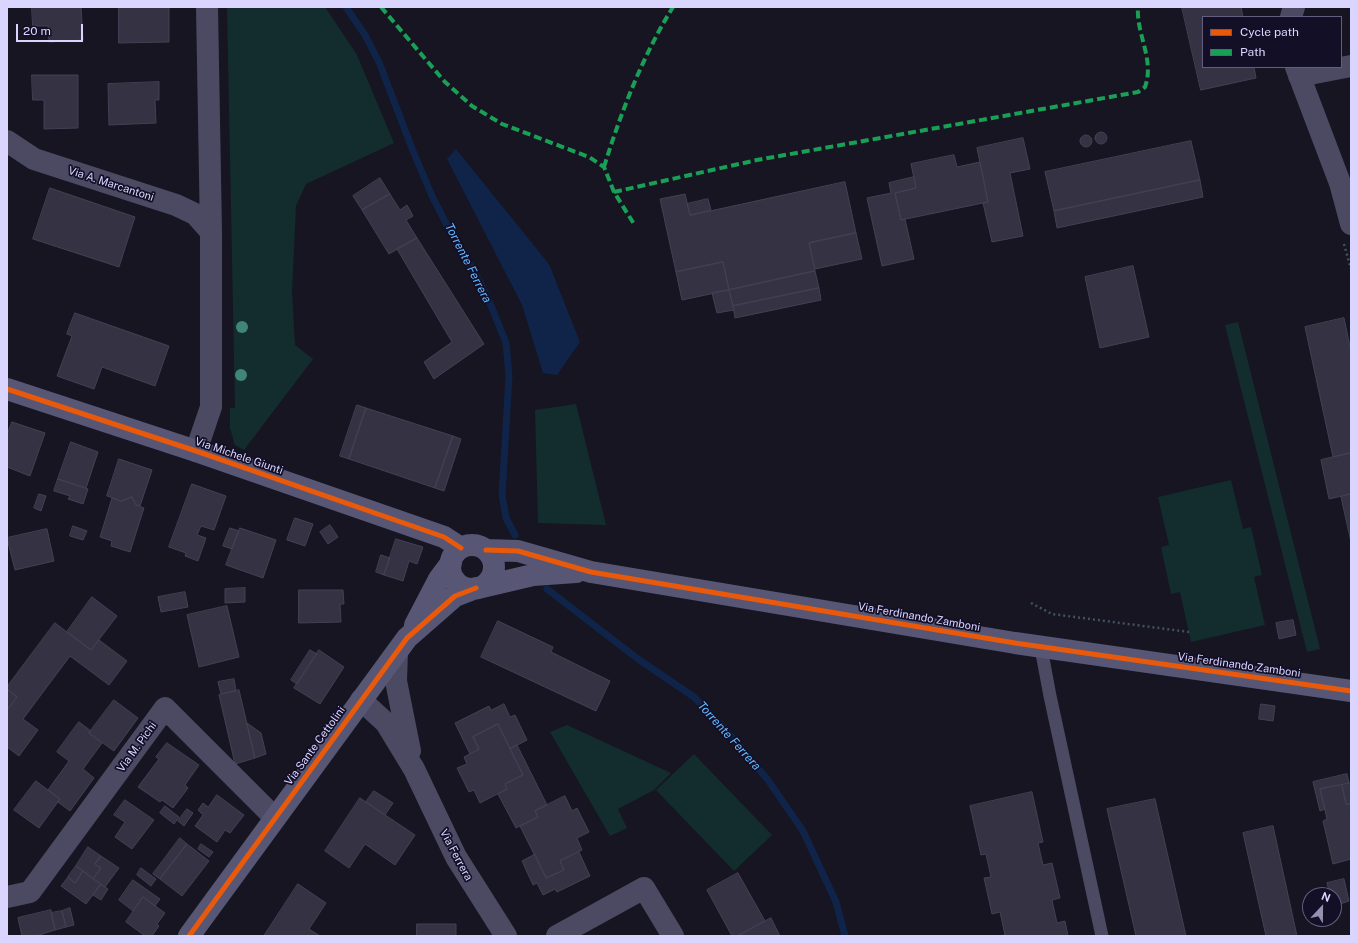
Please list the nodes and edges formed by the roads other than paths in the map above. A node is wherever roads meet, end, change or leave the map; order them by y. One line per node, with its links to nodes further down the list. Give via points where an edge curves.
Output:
1 (207, 7): 6 (street)
2 (1329, 68): 3 (street)
3 (1297, 71): 5 (street, via 1340,183)
4 (7, 141): 6 (street, Via A. Marcantoni, via 34,159 176,205 195,214)
5 (1351, 224)
6 (211, 232): 8 (street, via 211,407)
7 (7, 389): 8 (street, Via Michele Giunti)
8 (196, 451): 10 (street, Via Michele Giunti, via 444,537)
9 (486, 550): 10 (street, Via Ferdinando Zamboni, via 474,545); 11 (street, Via Ferdinando Zamboni, via 518,551); 12 (street, via 494,566 491,578)
10 (456, 555): 12 (street, via 452,576 462,586); 13 (street, via 439,579)
11 (591, 572): 12 (street, Via Sante Cettolini, via 533,575); 14 (street, Via Ferdinando Zamboni)
12 (479, 587): 13 (street, Via Sante Cettolini, via 455,596)
13 (402, 645): 16 (street, Via Sante Cettolini); 17 (street, Via Ferrera, via 397,686)
14 (1041, 648): 15 (street, Via Ferdinando Zamboni); 24 (lane)
15 (1351, 691)
16 (361, 700): 17 (street, Via Ferrera, via 386,723); 18 (street, Via Sante Cettolini)
17 (414, 770): 21 (street, Via Ferrera, via 456,857)
18 (275, 818): 19 (street, Via M. Pichi, via 166,708 30,892); 20 (street, Via Sante Cettolini)
19 (7, 897)
20 (189, 936)
21 (506, 936)
22 (557, 936): 23 (street, via 644,888)
23 (673, 936)
24 (1102, 936)

